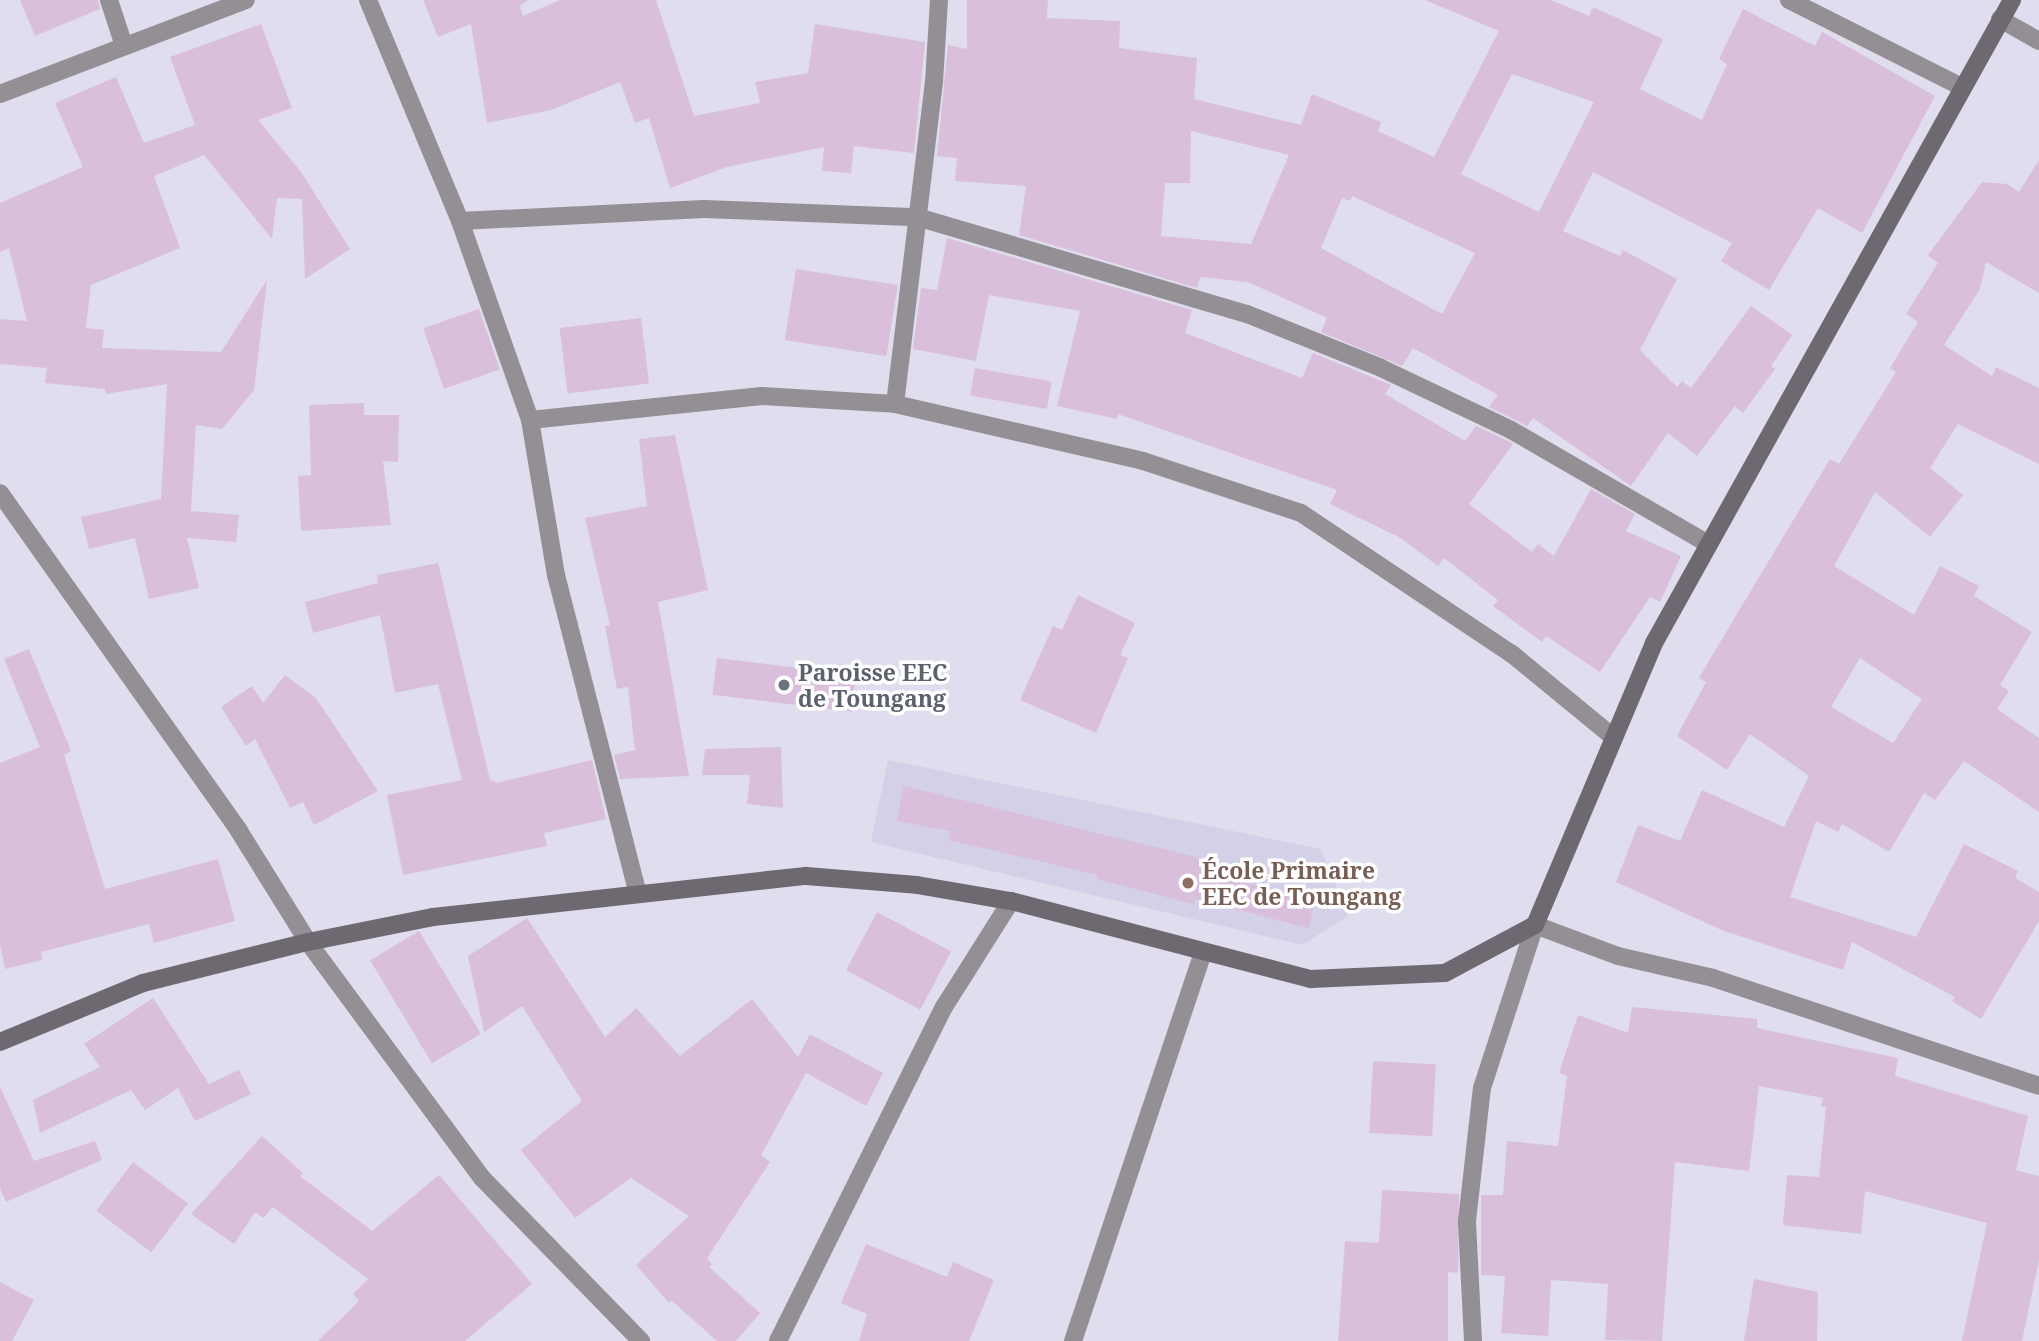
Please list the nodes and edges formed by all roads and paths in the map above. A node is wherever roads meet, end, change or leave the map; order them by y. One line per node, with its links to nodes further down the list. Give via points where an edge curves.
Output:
1 (108, 0): 9 (street)
2 (246, 0): 9 (street)
3 (368, 0): 13 (street)
4 (939, 0): 12 (street)
5 (1789, 0): 10 (street)
6 (2012, 0): 7 (street)
7 (2000, 19): 8 (street); 10 (street)
8 (2039, 41)
9 (124, 47): 11 (street)
10 (1962, 87): 17 (street)
11 (0, 94)
12 (917, 218): 13 (street, via 704,209); 14 (street); 17 (street, via 1247,314 1381,368 1511,430)
13 (460, 221): 15 (street)
14 (895, 404): 15 (street, via 762,397); 18 (street, via 1143,461 1301,513 1512,653)
15 (530, 420): 19 (street, via 556,575)
16 (0, 493): 22 (street, via 239,831)
17 (1707, 543): 18 (street)
18 (1612, 736): 21 (street)
19 (638, 891): 20 (street, via 806,876 917,885); 22 (street, via 433,917)
20 (1011, 901): 23 (street); 27 (street, via 944,1007)
21 (1535, 925): 23 (street, via 1445,973 1311,979); 25 (street, via 1618,956 1713,978); 29 (street, via 1482,1088 1466,1221)
22 (308, 942): 24 (street, via 143,983); 26 (street, via 482,1178)
23 (1203, 953): 28 (street)
24 (0, 1042)
25 (2039, 1086)
26 (642, 1341)
27 (778, 1341)
28 (1073, 1341)
29 (1473, 1341)

